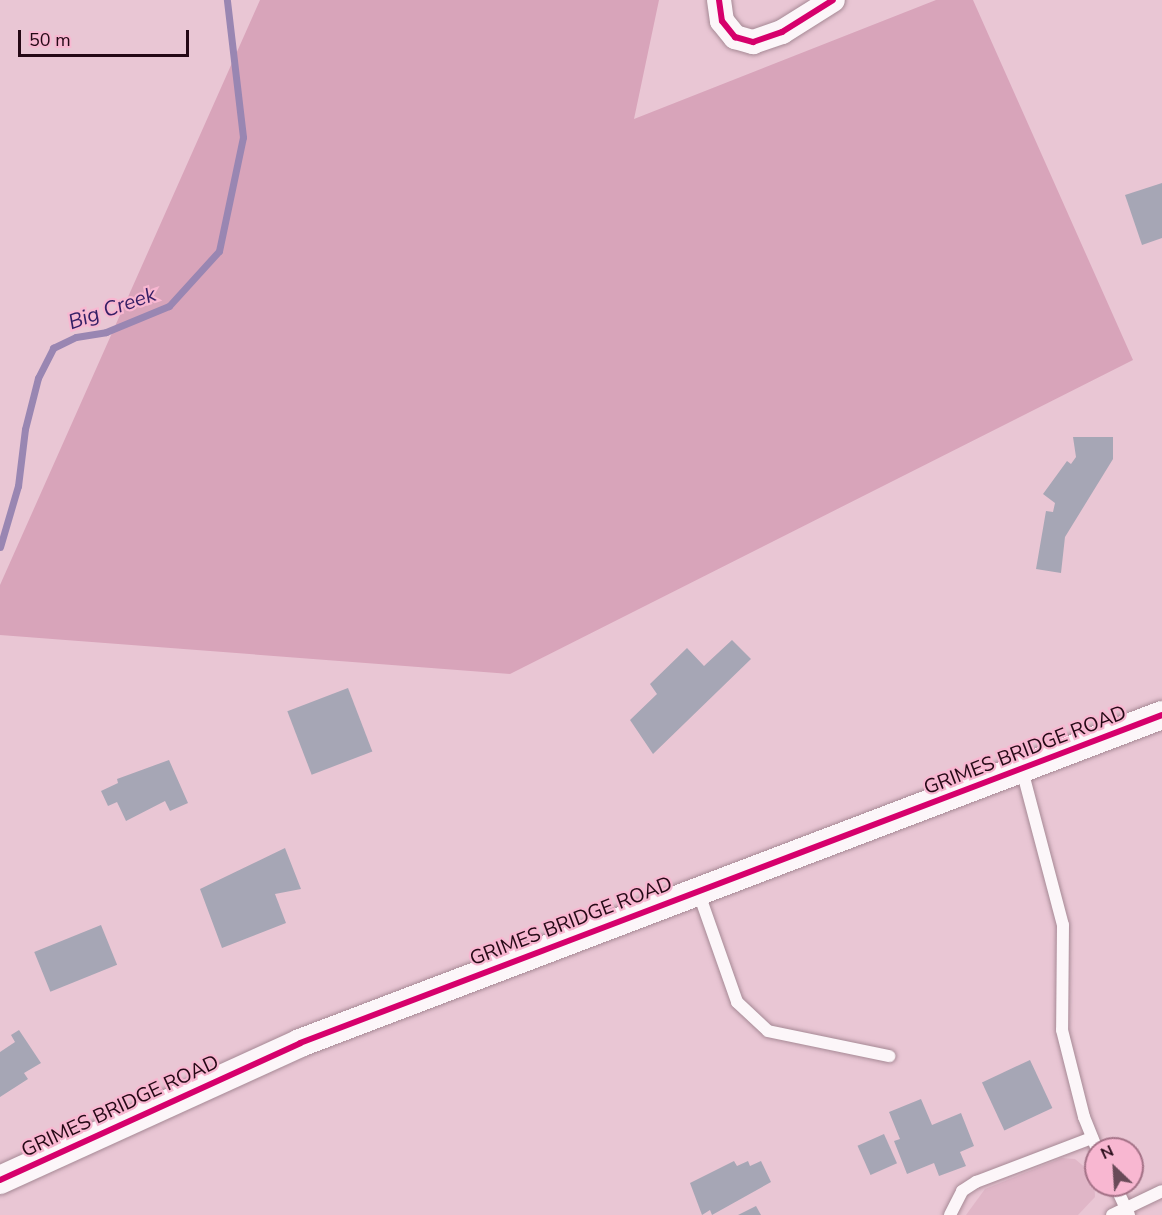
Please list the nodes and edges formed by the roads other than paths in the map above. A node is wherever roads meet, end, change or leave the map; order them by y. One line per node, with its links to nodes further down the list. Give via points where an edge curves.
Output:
1 (719, 0): 2 (street, via 722,21 735,37 753,42 782,32)
2 (830, 1)
3 (1162, 715): 4 (street, GRIMES BRIDGE ROAD)
4 (1022, 770): 5 (street, GRIMES BRIDGE ROAD); 7 (lane, via 1063,925 1062,1030)
5 (698, 891): 6 (lane, via 737,1002 768,1031); 9 (street, GRIMES BRIDGE ROAD, via 300,1043)
6 (889, 1056)
7 (1092, 1137)
8 (1084, 1147): 13 (lane, via 976,1182 962,1191)
9 (0, 1180)
10 (1162, 1191): 12 (lane)
11 (1121, 1197): 12 (lane)
12 (1128, 1212): 14 (lane)
13 (950, 1215)
14 (1112, 1215)

